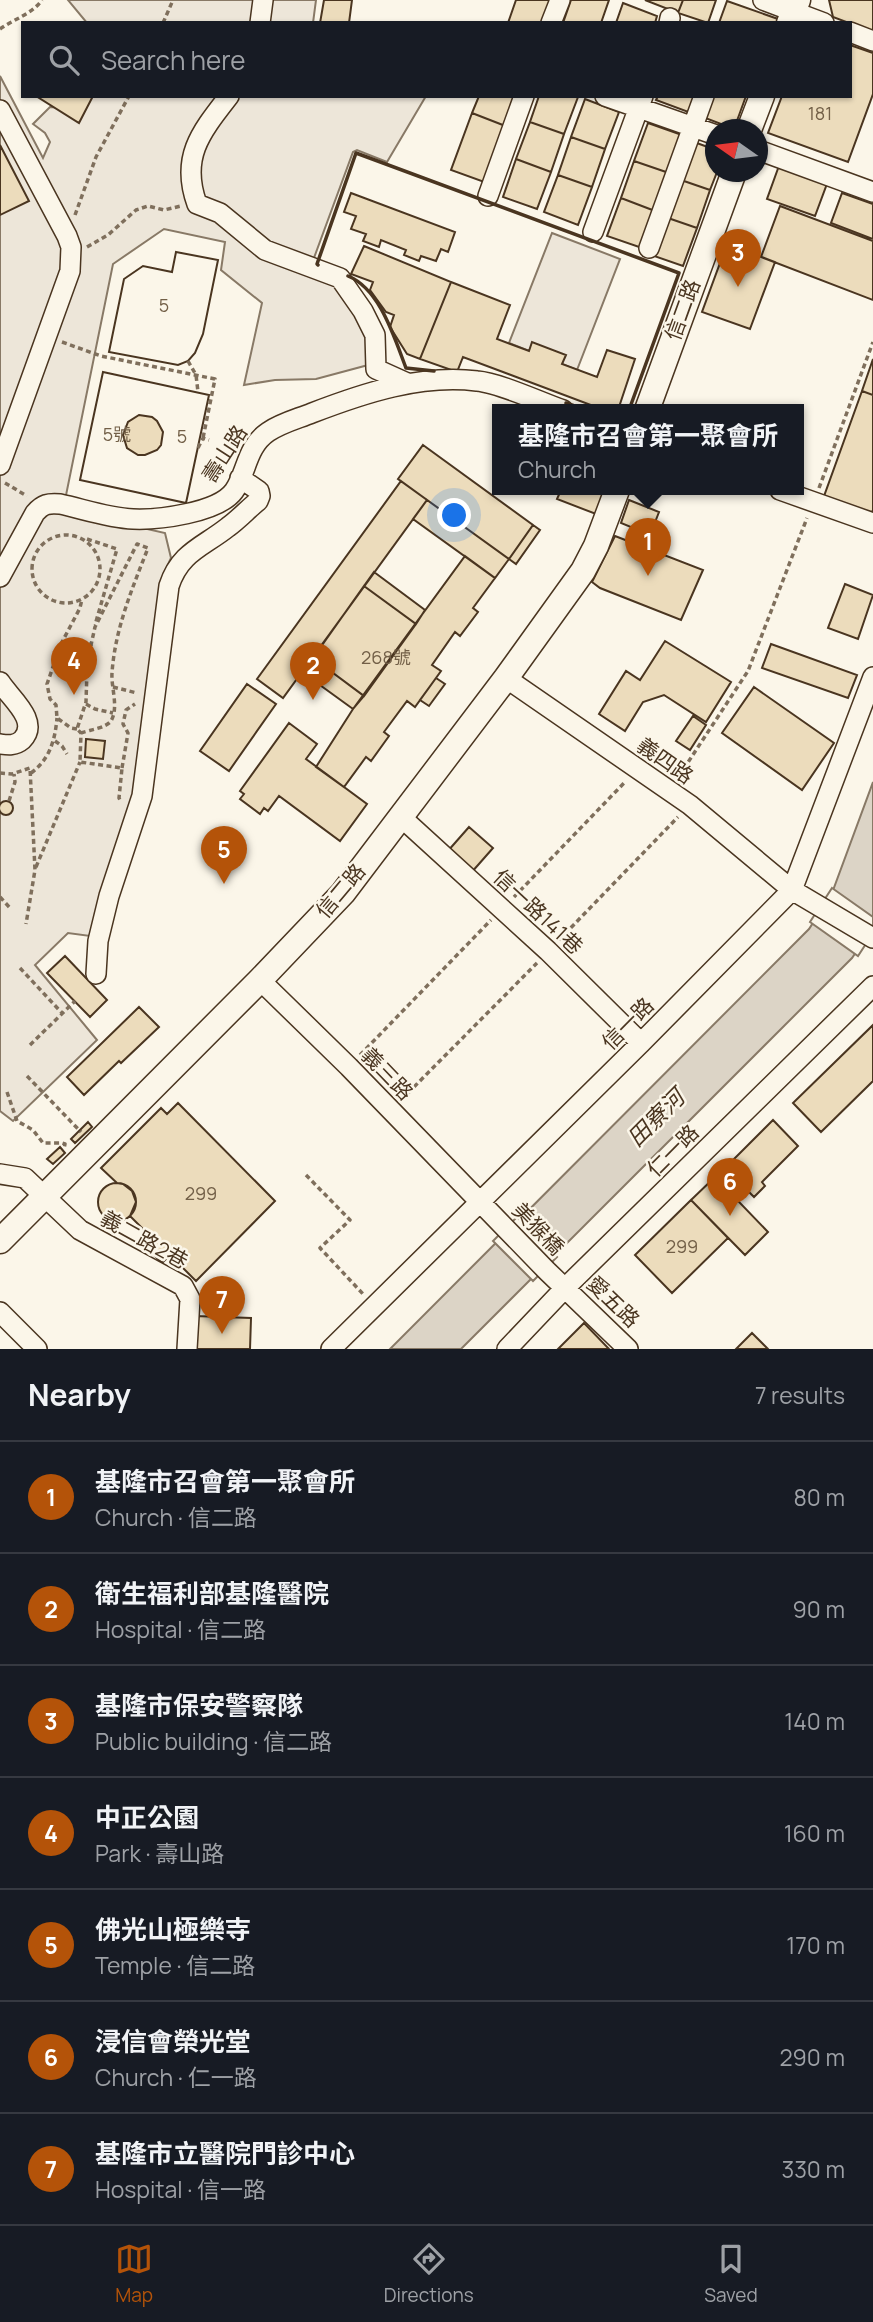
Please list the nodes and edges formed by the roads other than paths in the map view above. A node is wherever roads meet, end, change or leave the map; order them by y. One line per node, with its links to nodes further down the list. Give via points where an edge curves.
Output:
1 (263, 0): 5 (street)
2 (560, 0): 6 (street)
3 (763, 0): 4 (street)
4 (794, 11): 7 (street)
5 (260, 21)
6 (552, 21)
7 (819, 21)
8 (852, 34): 9 (street)
9 (873, 41)
10 (227, 98): 26 (street, via 195,149 190,170 197,204 220,213 265,250 340,278 374,335 376,369)
11 (523, 98): 23 (street)
12 (617, 98): 15 (street)
13 (703, 98): 18 (street)
14 (761, 98): 17 (main road)
15 (641, 102): 18 (street); 24 (street)
16 (0, 110): 29 (street, via 69,242 71,271)
17 (753, 119)
18 (694, 128): 19 (street); 25 (street)
19 (705, 132)
20 (768, 154): 22 (street)
21 (730, 182): 28 (main road, 信二路)
22 (873, 192)
23 (488, 196)
24 (593, 232)
25 (649, 248)
26 (407, 383): 27 (street, 壽山路, via 481,381); 30 (street, 壽山路, via 277,426 256,444)
27 (546, 404)
28 (649, 404)
29 (2, 474)
30 (240, 478): 34 (street, 壽山路, via 224,500 185,514 133,519 60,504 41,506); 42 (street, via 259,491 258,501 186,556 169,586 142,796 98,941)
31 (615, 495): 36 (main road, 信二路, via 583,571)
32 (792, 495): 33 (street)
33 (873, 523)
34 (0, 578)
35 (873, 677): 40 (street, 信一路)
36 (506, 678): 39 (main road, 信二路); 40 (street, 義四路, via 690,805)
37 (0, 682): 38 (street, via 28,723 19,742)
38 (0, 744)
39 (401, 817): 43 (main road, 信二路, via 343,893); 45 (street, 信一路141巷)
40 (792, 890): 41 (street, 義四路); 45 (street, 信一路)
41 (873, 938)
42 (96, 974)
43 (260, 980): 47 (main road, 信二路); 48 (street, 義三路)
44 (873, 986): 50 (street, 仁一路)
45 (642, 1043): 48 (street, 信一路)
46 (0, 1174): 47 (street, 義二路2巷, via 25,1178)
47 (45, 1196): 49 (main road, 信二路); 53 (street, 義二路2巷, via 80,1230 183,1286 190,1300)
48 (479, 1201): 50 (street, 美猴橋); 54 (street, 信一路)
49 (0, 1241)
50 (565, 1288): 55 (street, 仁一路); 56 (street, 愛五路)
51 (0, 1312): 52 (street)
52 (37, 1349)
53 (187, 1349)
54 (331, 1349)
55 (507, 1349)
56 (628, 1349)

